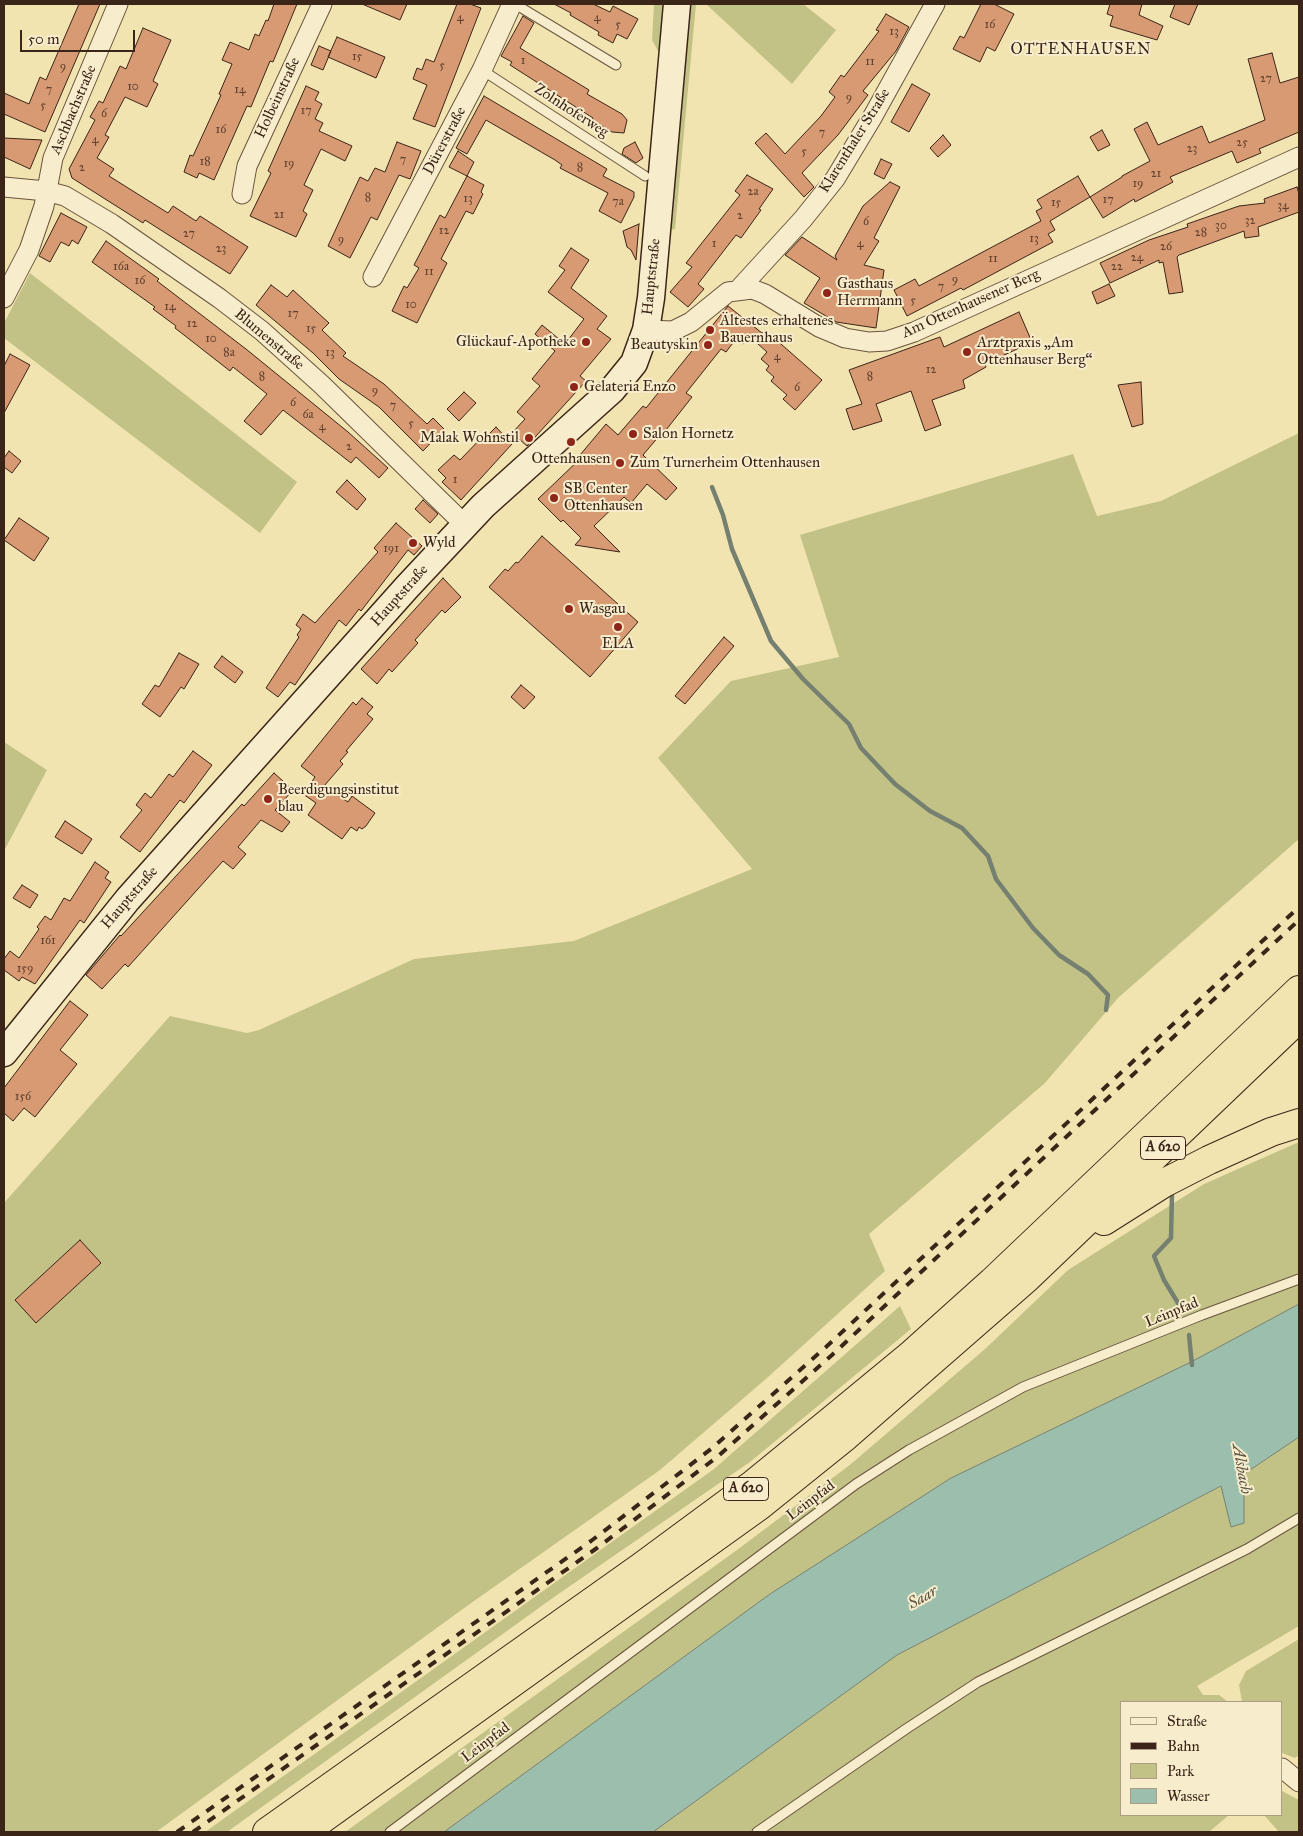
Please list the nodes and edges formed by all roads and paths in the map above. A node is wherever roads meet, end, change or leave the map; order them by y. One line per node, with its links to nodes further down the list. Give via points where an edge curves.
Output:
1 (118, 4): 11 (street, Aschbachstraße, via 53,158)
2 (322, 4): 12 (street, Holbeinstraße, via 247,166)
3 (513, 4): 6 (lane); 7 (street, Dürerstraße)
4 (677, 4): 16 (main road, Hauptstraße)
5 (935, 4): 14 (street, Klarenthaler Straße, via 835,179)
6 (616, 65)
7 (482, 70): 9 (lane, Zolnhoferweg); 13 (street, Dürerstraße)
8 (1299, 157): 14 (street, Am Ottenhausener Berg, via 888,341 845,338 765,294)
9 (644, 176)
10 (4, 187): 11 (street, Blumenstraße)
11 (46, 191): 15 (street, Aschbachstraße, via 29,250); 17 (street, Blumenstraße, via 66,196 112,224 262,331)
12 (242, 194)
13 (373, 277)
14 (739, 289): 16 (street, via 728,292 673,332)
15 (4, 298)
16 (646, 330): 17 (main road, Hauptstraße, via 634,363 620,382)
17 (465, 524): 20 (main road, Hauptstraße, via 128,899)
18 (1299, 990): 27 (highway, A 620, via 992,1282 832,1420 752,1485 641,1567)
19 (1299, 1018): 22 (highway, A 620)
20 (4, 1053)
21 (1299, 1123): 22 (highway, via 1251,1140 1164,1183 1108,1218)
22 (1027, 1278): 28 (highway, A 620, via 919,1374 759,1506)
23 (1299, 1279): 29 (lane, Leinpfad, via 1023,1387 909,1450 856,1484)
24 (1299, 1518): 30 (lane, via 1247,1549 978,1682)
25 (1283, 1769): 26 (street)
26 (1299, 1782)
27 (267, 1832)
28 (304, 1832)
29 (390, 1832)
30 (757, 1832)

